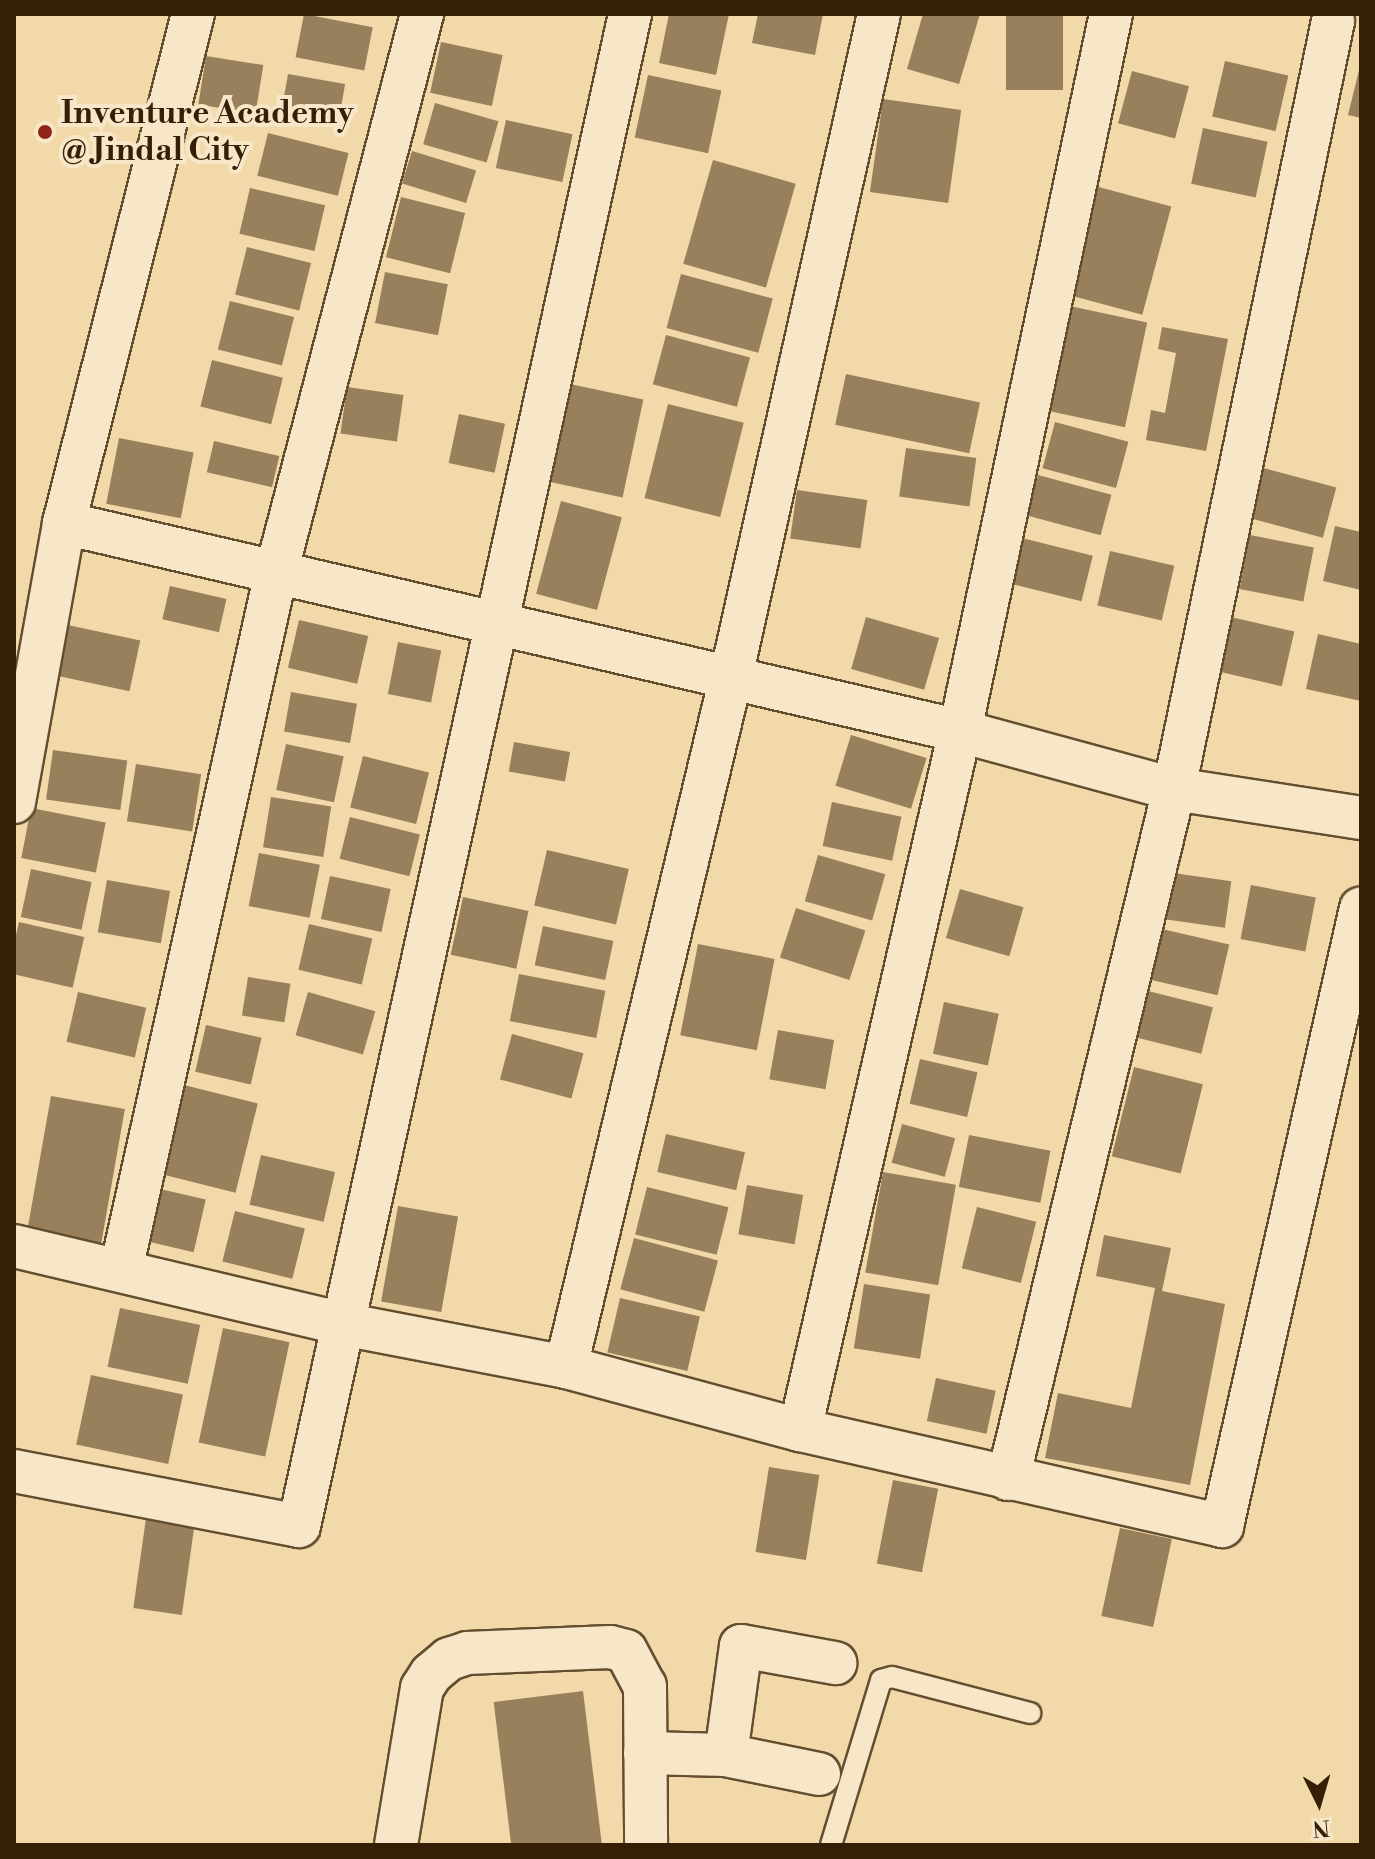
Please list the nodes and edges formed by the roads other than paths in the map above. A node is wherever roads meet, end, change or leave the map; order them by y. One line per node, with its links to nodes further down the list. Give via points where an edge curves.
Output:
1 (193, 14): 7 (street)
2 (422, 14): 8 (street)
3 (630, 14): 9 (street)
4 (879, 14): 10 (street)
5 (1111, 14): 11 (street)
6 (1333, 21): 12 (street)
7 (64, 523): 8 (street); 13 (street)
8 (276, 573): 9 (street); 17 (street)
9 (495, 625): 10 (street); 18 (street)
10 (730, 681): 11 (street); 19 (street)
11 (960, 731): 12 (street); 20 (street)
12 (1174, 789): 14 (street); 22 (street)
13 (14, 802)
14 (1361, 818)
15 (1361, 908): 22 (street, via 1222,1526)
16 (14, 1246): 17 (street)
17 (121, 1270): 18 (street)
18 (343, 1324): 19 (street); 21 (street, via 299,1526)
19 (566, 1367): 20 (street)
20 (800, 1430): 22 (street)
21 (14, 1471)
22 (1008, 1479)
23 (835, 1663): 26 (street, via 741,1646)
24 (1030, 1713): 30 (lane, via 892,1677 881,1680)
25 (645, 1753): 26 (street); 28 (street, via 645,1686 626,1651 531,1651 449,1659 422,1688); 29 (street)
26 (726, 1755): 27 (street)
27 (819, 1774)
28 (396, 1845)
29 (646, 1845)
30 (831, 1845)

